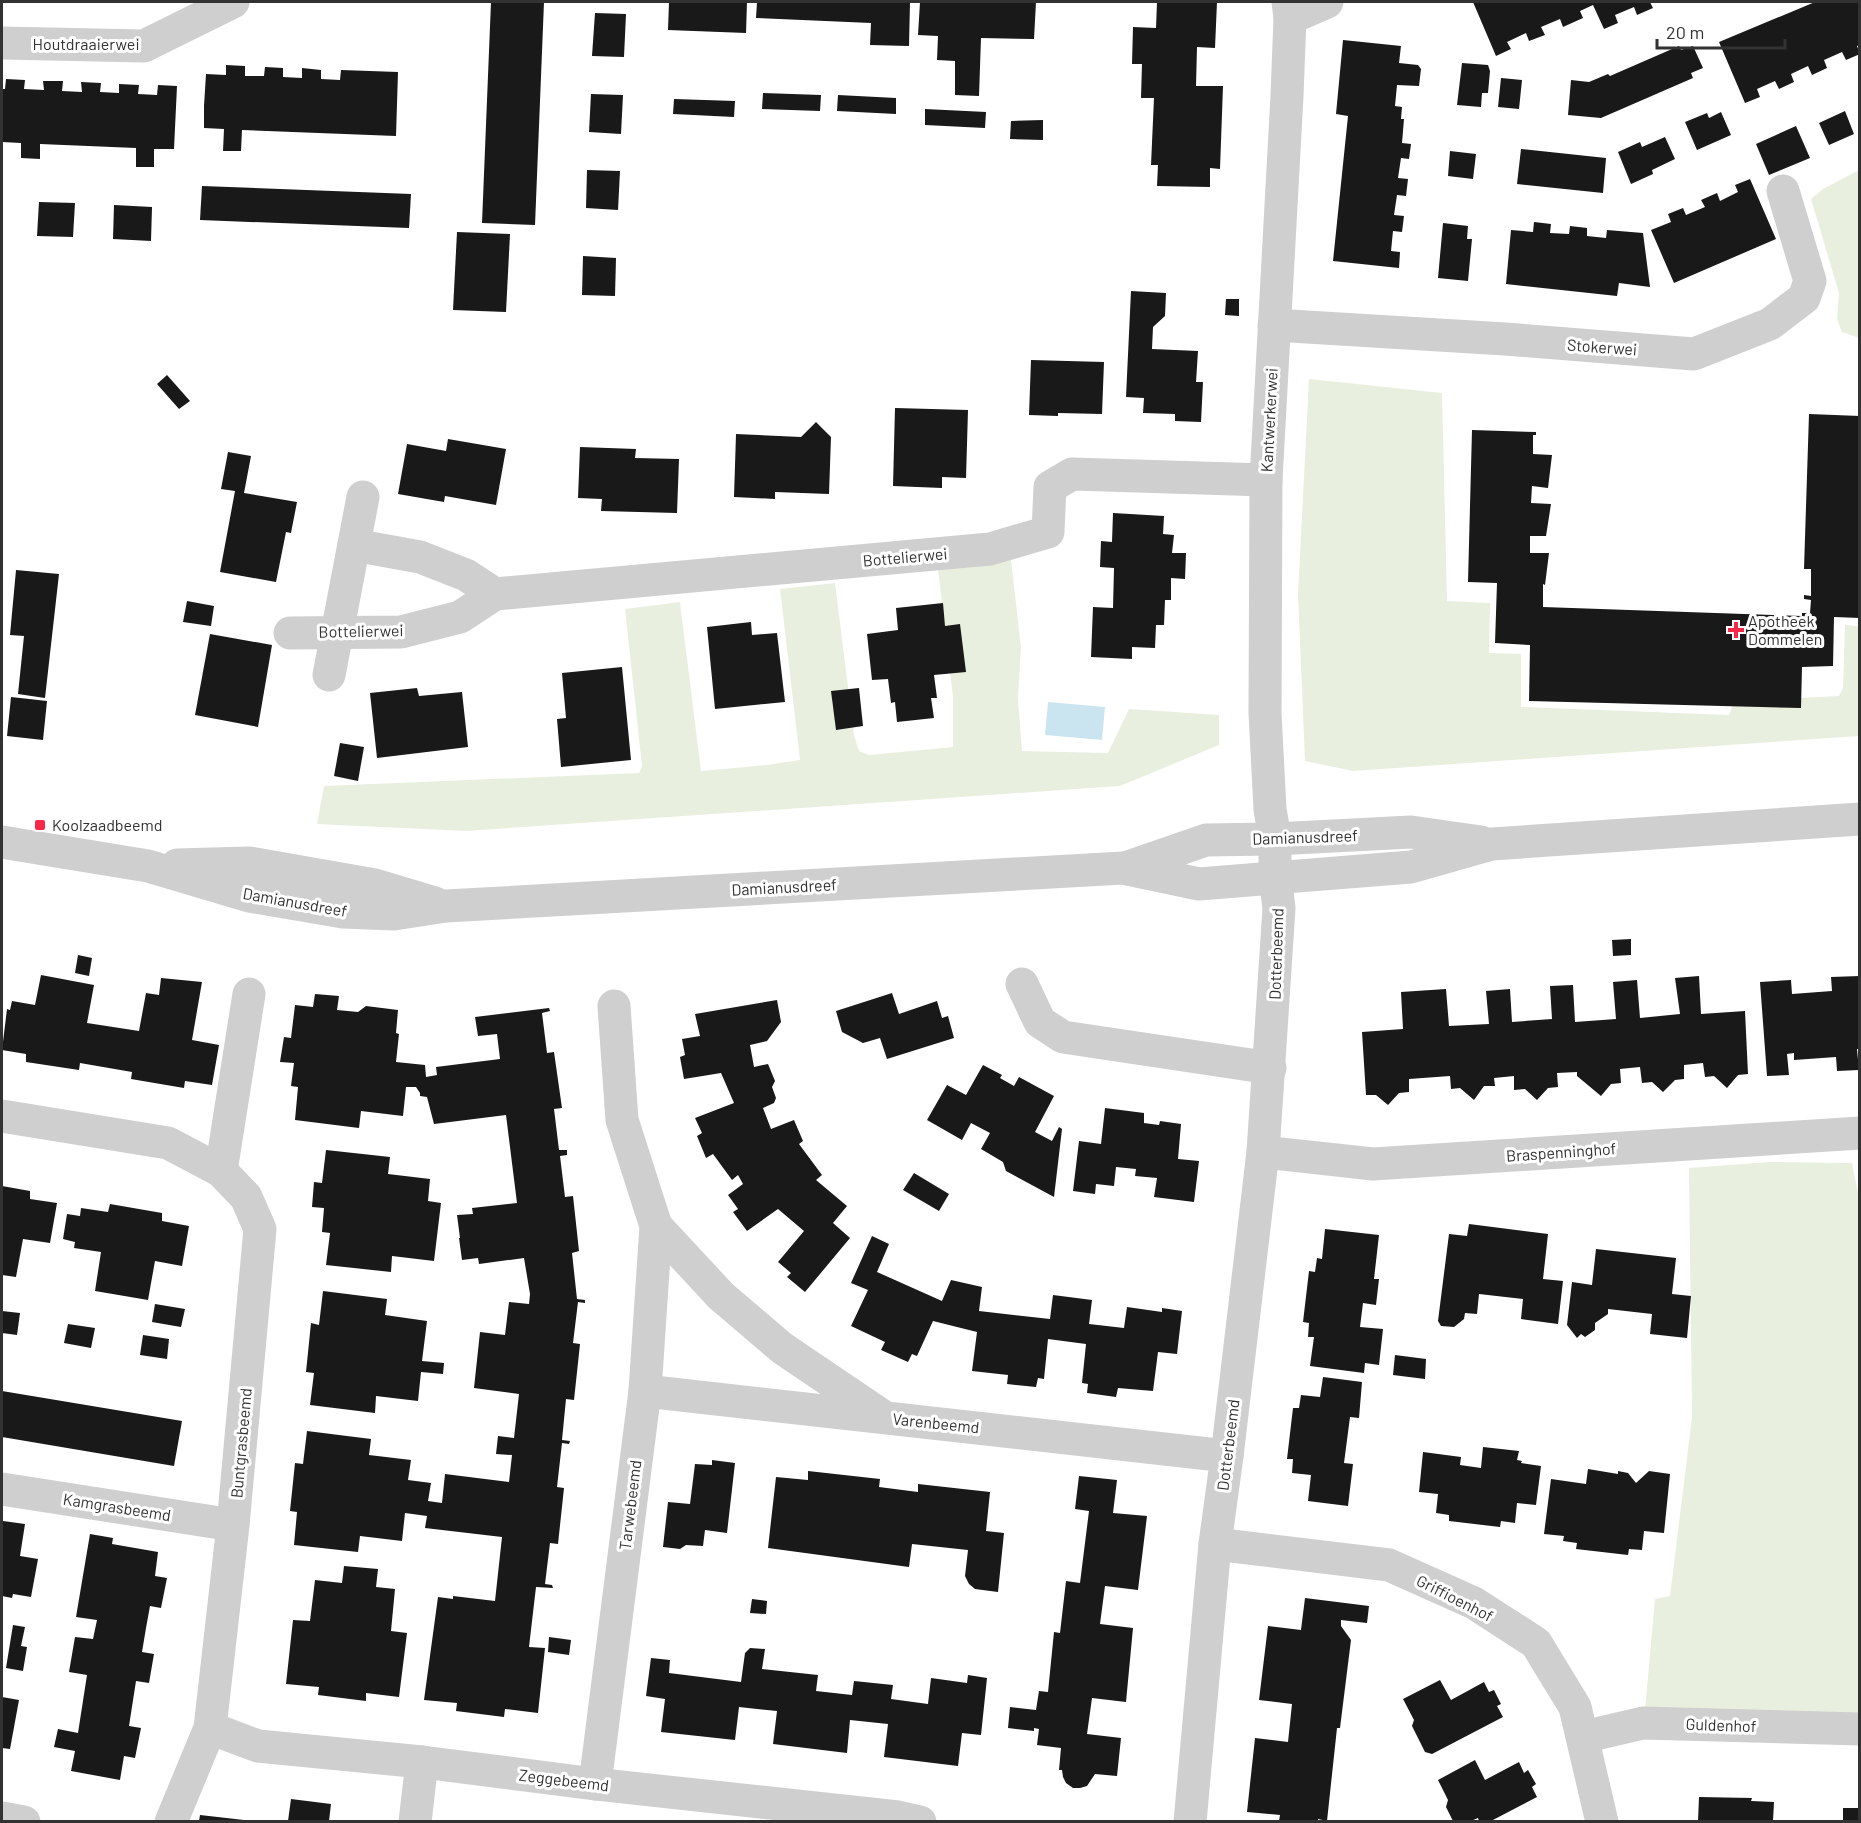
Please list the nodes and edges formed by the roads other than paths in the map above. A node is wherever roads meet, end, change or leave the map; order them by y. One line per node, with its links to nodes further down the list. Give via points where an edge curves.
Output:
1 (233, 2): 3 (street, Houtdraaierwei)
2 (1327, 2): 4 (street)
3 (191, 10): 5 (street, Houtdraaierwei, via 144,46)
4 (1289, 10): 7 (street, Kantwerkerwei)
5 (2, 43)
6 (1783, 191): 7 (street, Stokerwei, via 1810,281 1804,298 1770,324 1694,354)
7 (1274, 326): 8 (street, Kantwerkerwei)
8 (1266, 480): 11 (street, Bottelierwei, via 1072,474 1050,487 1048,532 990,549); 16 (street, Kantwerkerwei, via 1265,713)
9 (363, 497): 10 (street)
10 (354, 545): 11 (street, via 420,557 466,575); 12 (street)
11 (495, 594): 12 (street, Bottelierwei, via 460,617 401,632)
12 (337, 631): 13 (street, Bottelierwei); 14 (street)
13 (290, 633)
14 (329, 675)
15 (1860, 819): 18 (street, Damianusdreef)
16 (1275, 839): 18 (street, Damianusdreef, via 1411,832); 19 (street, Damianusdreef, via 1206,840); 20 (street, Dotterbeemd)
17 (2, 842): 19 (street, Damianusdreef, via 148,866 249,896 343,912 394,914 446,906)
18 (1492, 844): 20 (street, Damianusdreef, via 1411,867)
19 (1123, 868): 20 (street, Damianusdreef, via 1199,884)
20 (1275, 878): 24 (street, Dotterbeemd, via 1279,908)
21 (1022, 984): 24 (street, via 1040,1022 1063,1037)
22 (249, 993): 28 (street)
23 (614, 1006): 29 (street, Tarwebeemd, via 622,1120)
24 (1270, 1068): 27 (street, Dotterbeemd)
25 (2, 1116): 28 (street, Buntgrasbeemd, via 168,1143)
26 (1860, 1133): 27 (street, Braspenninghof, via 1373,1164)
27 (1263, 1152): 32 (street, Dotterbeemd)
28 (221, 1171): 34 (street, Buntgrasbeemd, via 246,1197 260,1229)
29 (656, 1226): 30 (street, Tarwebeemd); 31 (street, Tarwebeemd, via 721,1296 782,1348)
30 (645, 1390): 31 (street, Varenbeemd); 40 (street, Tarwebeemd)
31 (885, 1417): 32 (street, Varenbeemd)
32 (1227, 1456): 35 (street, Dotterbeemd)
33 (2, 1489): 34 (street, Kamgrasbeemd)
34 (233, 1525): 36 (street, Buntgrasbeemd)
35 (1215, 1544): 38 (street, Griffioenhof, via 1389,1565 1474,1603 1536,1643 1575,1707); 47 (street, Dotterbeemd)
36 (210, 1728): 39 (street, Zeggebeemd, via 258,1746); 44 (street, Buntgrasbeemd)
37 (1860, 1729): 38 (street, Guldenhof, via 1643,1723)
38 (1583, 1737): 48 (street, Griffioenhof)
39 (422, 1762): 40 (street, Zeggebeemd); 45 (street)
40 (595, 1784): 41 (street, Zeggebeemd)
41 (685, 1808): 46 (street, Zeggebeemd)
42 (2, 1818): 43 (street)
43 (24, 1821)
44 (171, 1821)
45 (415, 1821)
46 (920, 1821)
47 (1190, 1821)
48 (1602, 1821)

